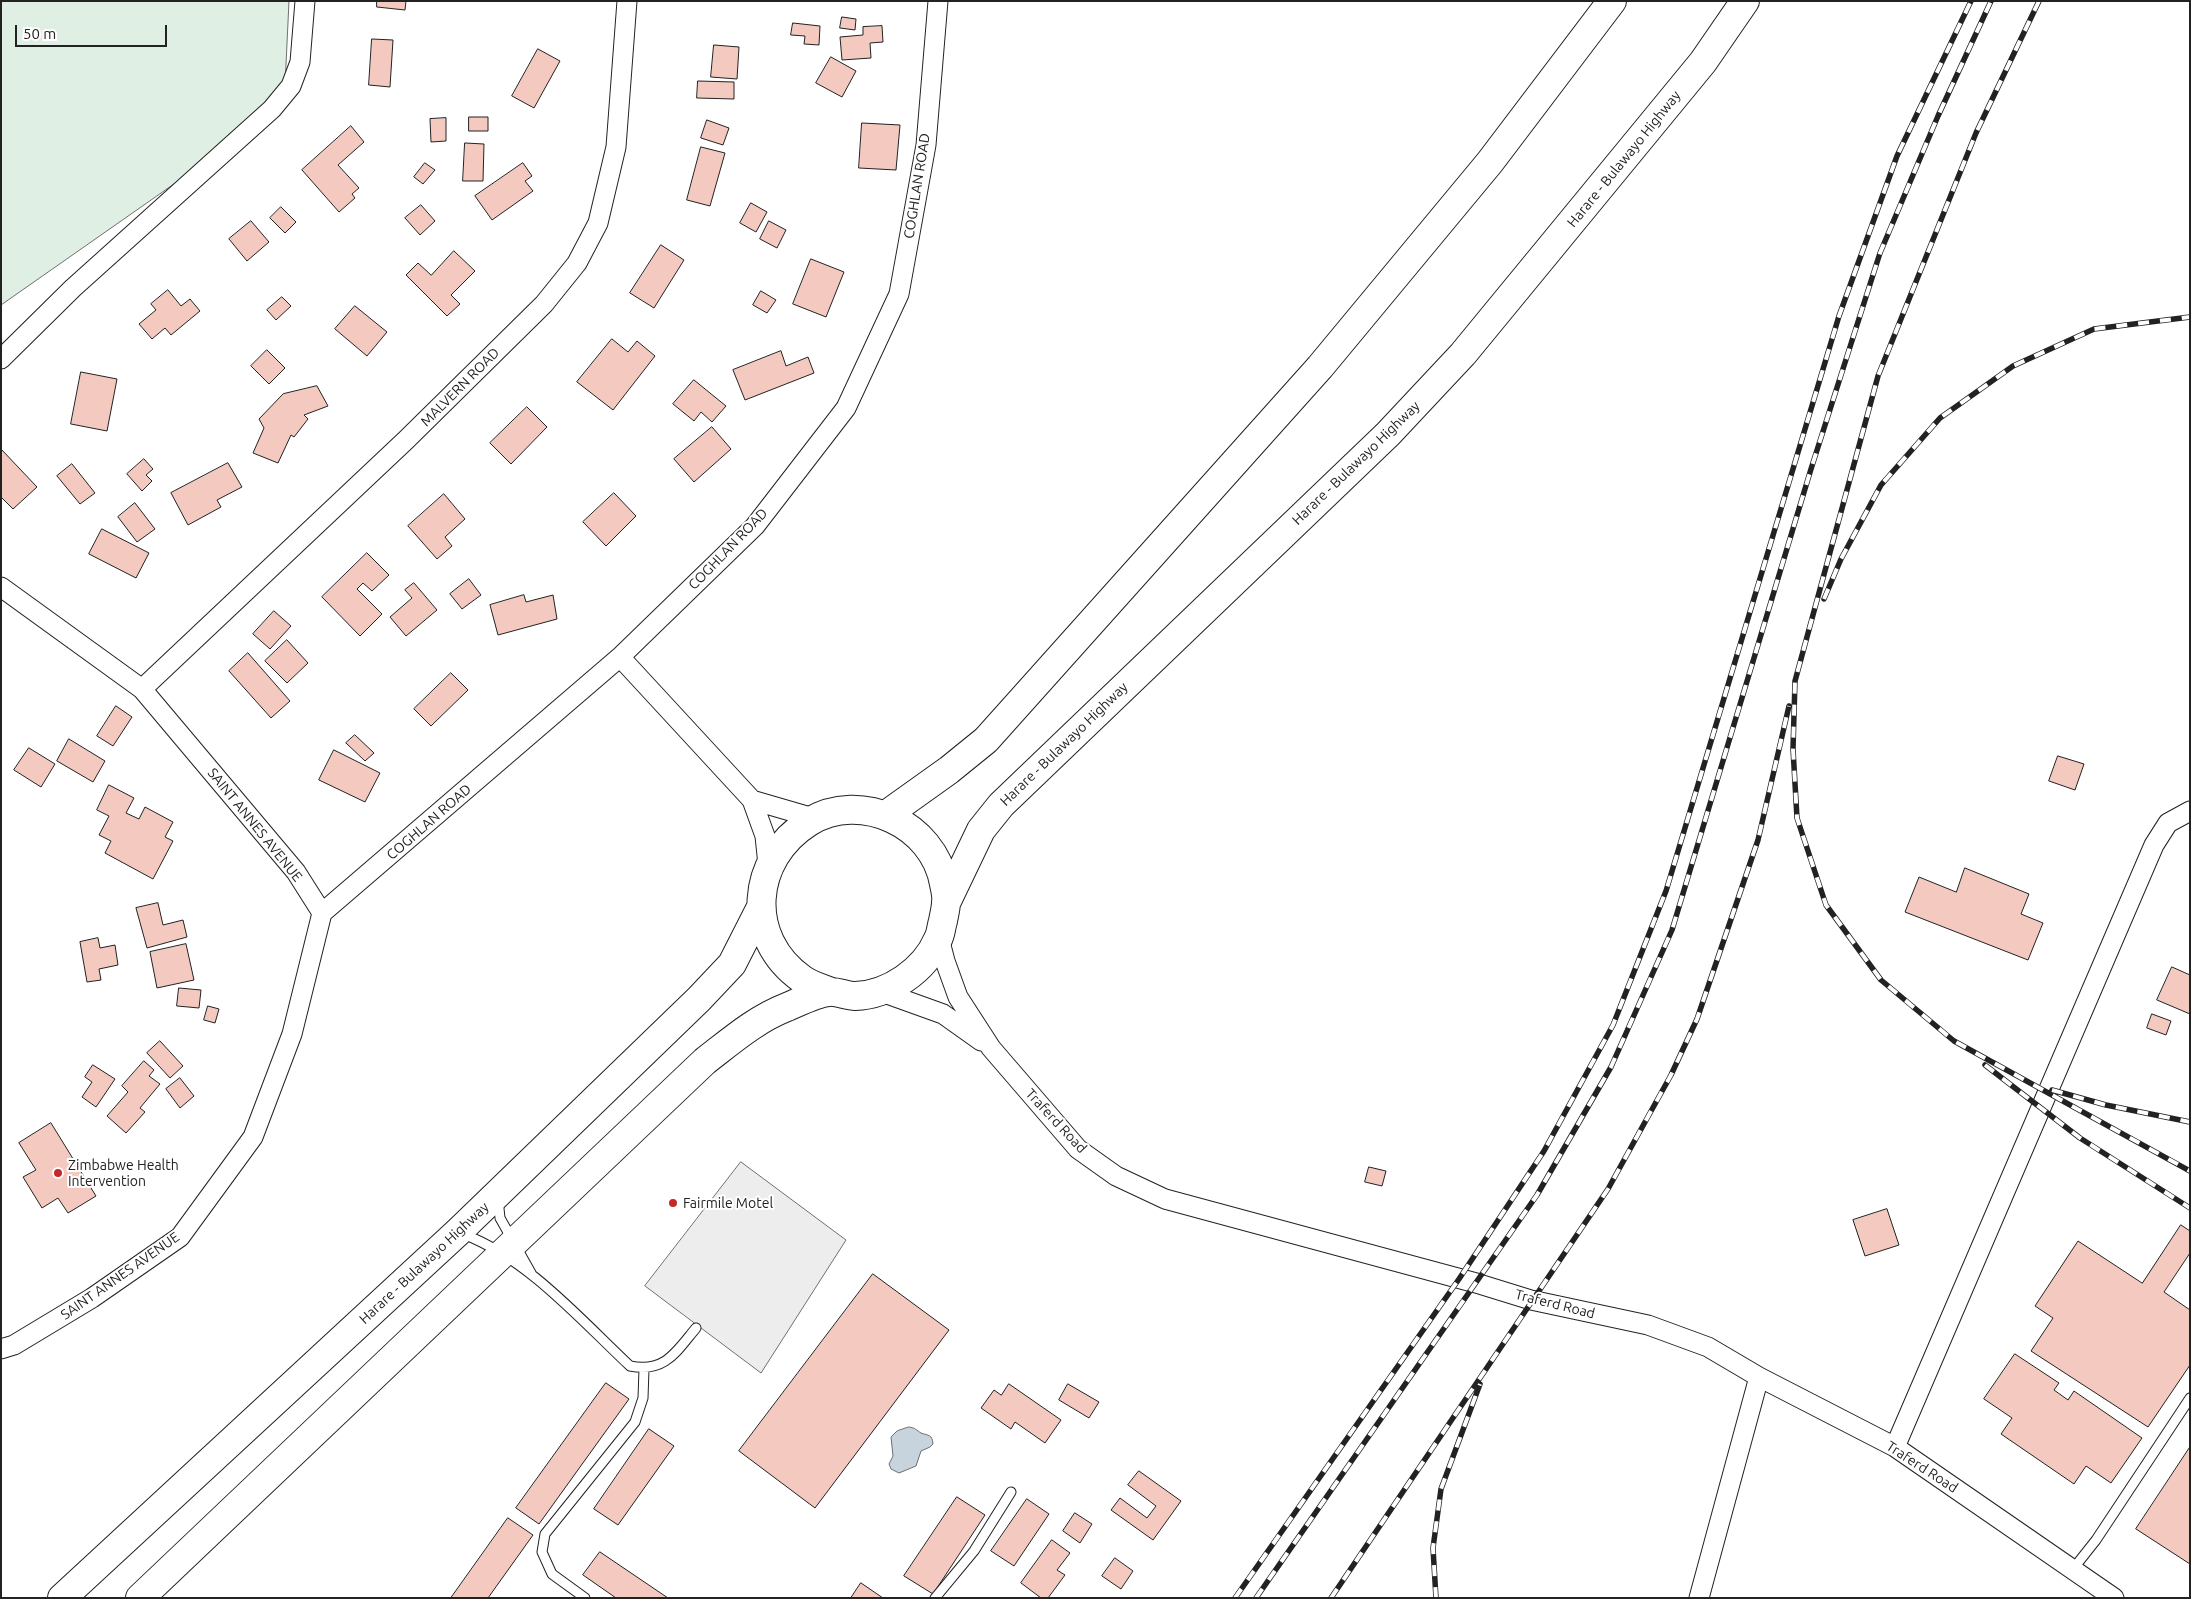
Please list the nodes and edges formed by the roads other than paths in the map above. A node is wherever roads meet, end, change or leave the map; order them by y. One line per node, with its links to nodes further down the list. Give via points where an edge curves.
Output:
1 (304, 1): 6 (street, via 300,62 291,86 272,109 73,288)
2 (627, 1): 9 (street, MALVERN ROAD, via 616,147 598,223 577,264 544,304 406,440)
3 (938, 1): 8 (street, COGHLAN ROAD, via 926,145 899,294 846,408 755,526)
4 (1612, 1): 12 (highway, via 1490,162 1320,366 1228,470 986,740)
5 (1745, 1): 15 (highway, Harare - Bulawayo Highway, via 1704,62 1463,354 1388,434 1000,805 981,830)
6 (1, 358)
7 (1, 587): 9 (street, SAINT ANNES AVENUE)
8 (620, 657): 10 (street); 17 (street, COGHLAN ROAD)
9 (142, 689): 17 (street, SAINT ANNES AVENUE, via 296,872)
10 (752, 800): 13 (street); 14 (street, via 765,836)
11 (2190, 811): 31 (street, via 2168,823 2154,845)
12 (886, 815): 13 (highway, Harare - Bulawayo Highway, via 862,810 838,811); 15 (highway, Harare - Bulawayo Highway, via 911,829 930,849 942,874)
13 (814, 818): 14 (highway, Harare - Bulawayo Highway, via 785,841)
14 (768, 865): 16 (highway, Harare - Bulawayo Highway, via 762,885)
15 (947, 901): 18 (highway, Harare - Bulawayo Highway)
16 (761, 907): 19 (highway, Harare - Bulawayo Highway, via 767,935 781,960 803,980); 22 (highway, Harare - Bulawayo Highway, via 732,964)
17 (322, 913): 27 (street, SAINT ANNES AVENUE, via 292,1034 253,1137 180,1237 92,1298 14,1345)
18 (939, 938): 20 (highway, Harare - Bulawayo Highway, via 925,962 904,980); 21 (street, Traferd Road, via 958,997)
19 (830, 991): 20 (highway, Harare - Bulawayo Highway, via 855,996); 24 (highway, via 784,1008 748,1027 705,1061)
20 (879, 991): 21 (street, Traferd Road, via 943,1014)
21 (990, 1048): 29 (street, Traferd Road, via 1078,1149 1116,1176 1165,1199 1531,1300 1648,1326 1708,1347)
22 (498, 1194): 23 (highway, Harare - Bulawayo Highway); 24 (lane)
23 (458, 1232): 24 (lane); 34 (highway, Harare - Bulawayo Highway)
24 (508, 1249): 25 (lane); 25 (lane); 35 (highway)
25 (531, 1273): 28 (lane, via 630,1366)
26 (696, 1328): 28 (lane, via 663,1363)
27 (1, 1349)
28 (644, 1369): 36 (lane, via 643,1398 636,1422 546,1534 542,1552 552,1574)
29 (1760, 1377): 31 (street, Traferd Road); 38 (street)
30 (2190, 1398): 33 (lane)
31 (1896, 1448): 33 (street, Traferd Road)
32 (1011, 1492): 37 (lane, via 974,1551)
33 (2073, 1570): 39 (street, Traferd Road)
34 (62, 1598)
35 (140, 1598)
36 (585, 1598)
37 (935, 1598)
38 (1699, 1598)
39 (2114, 1598)

